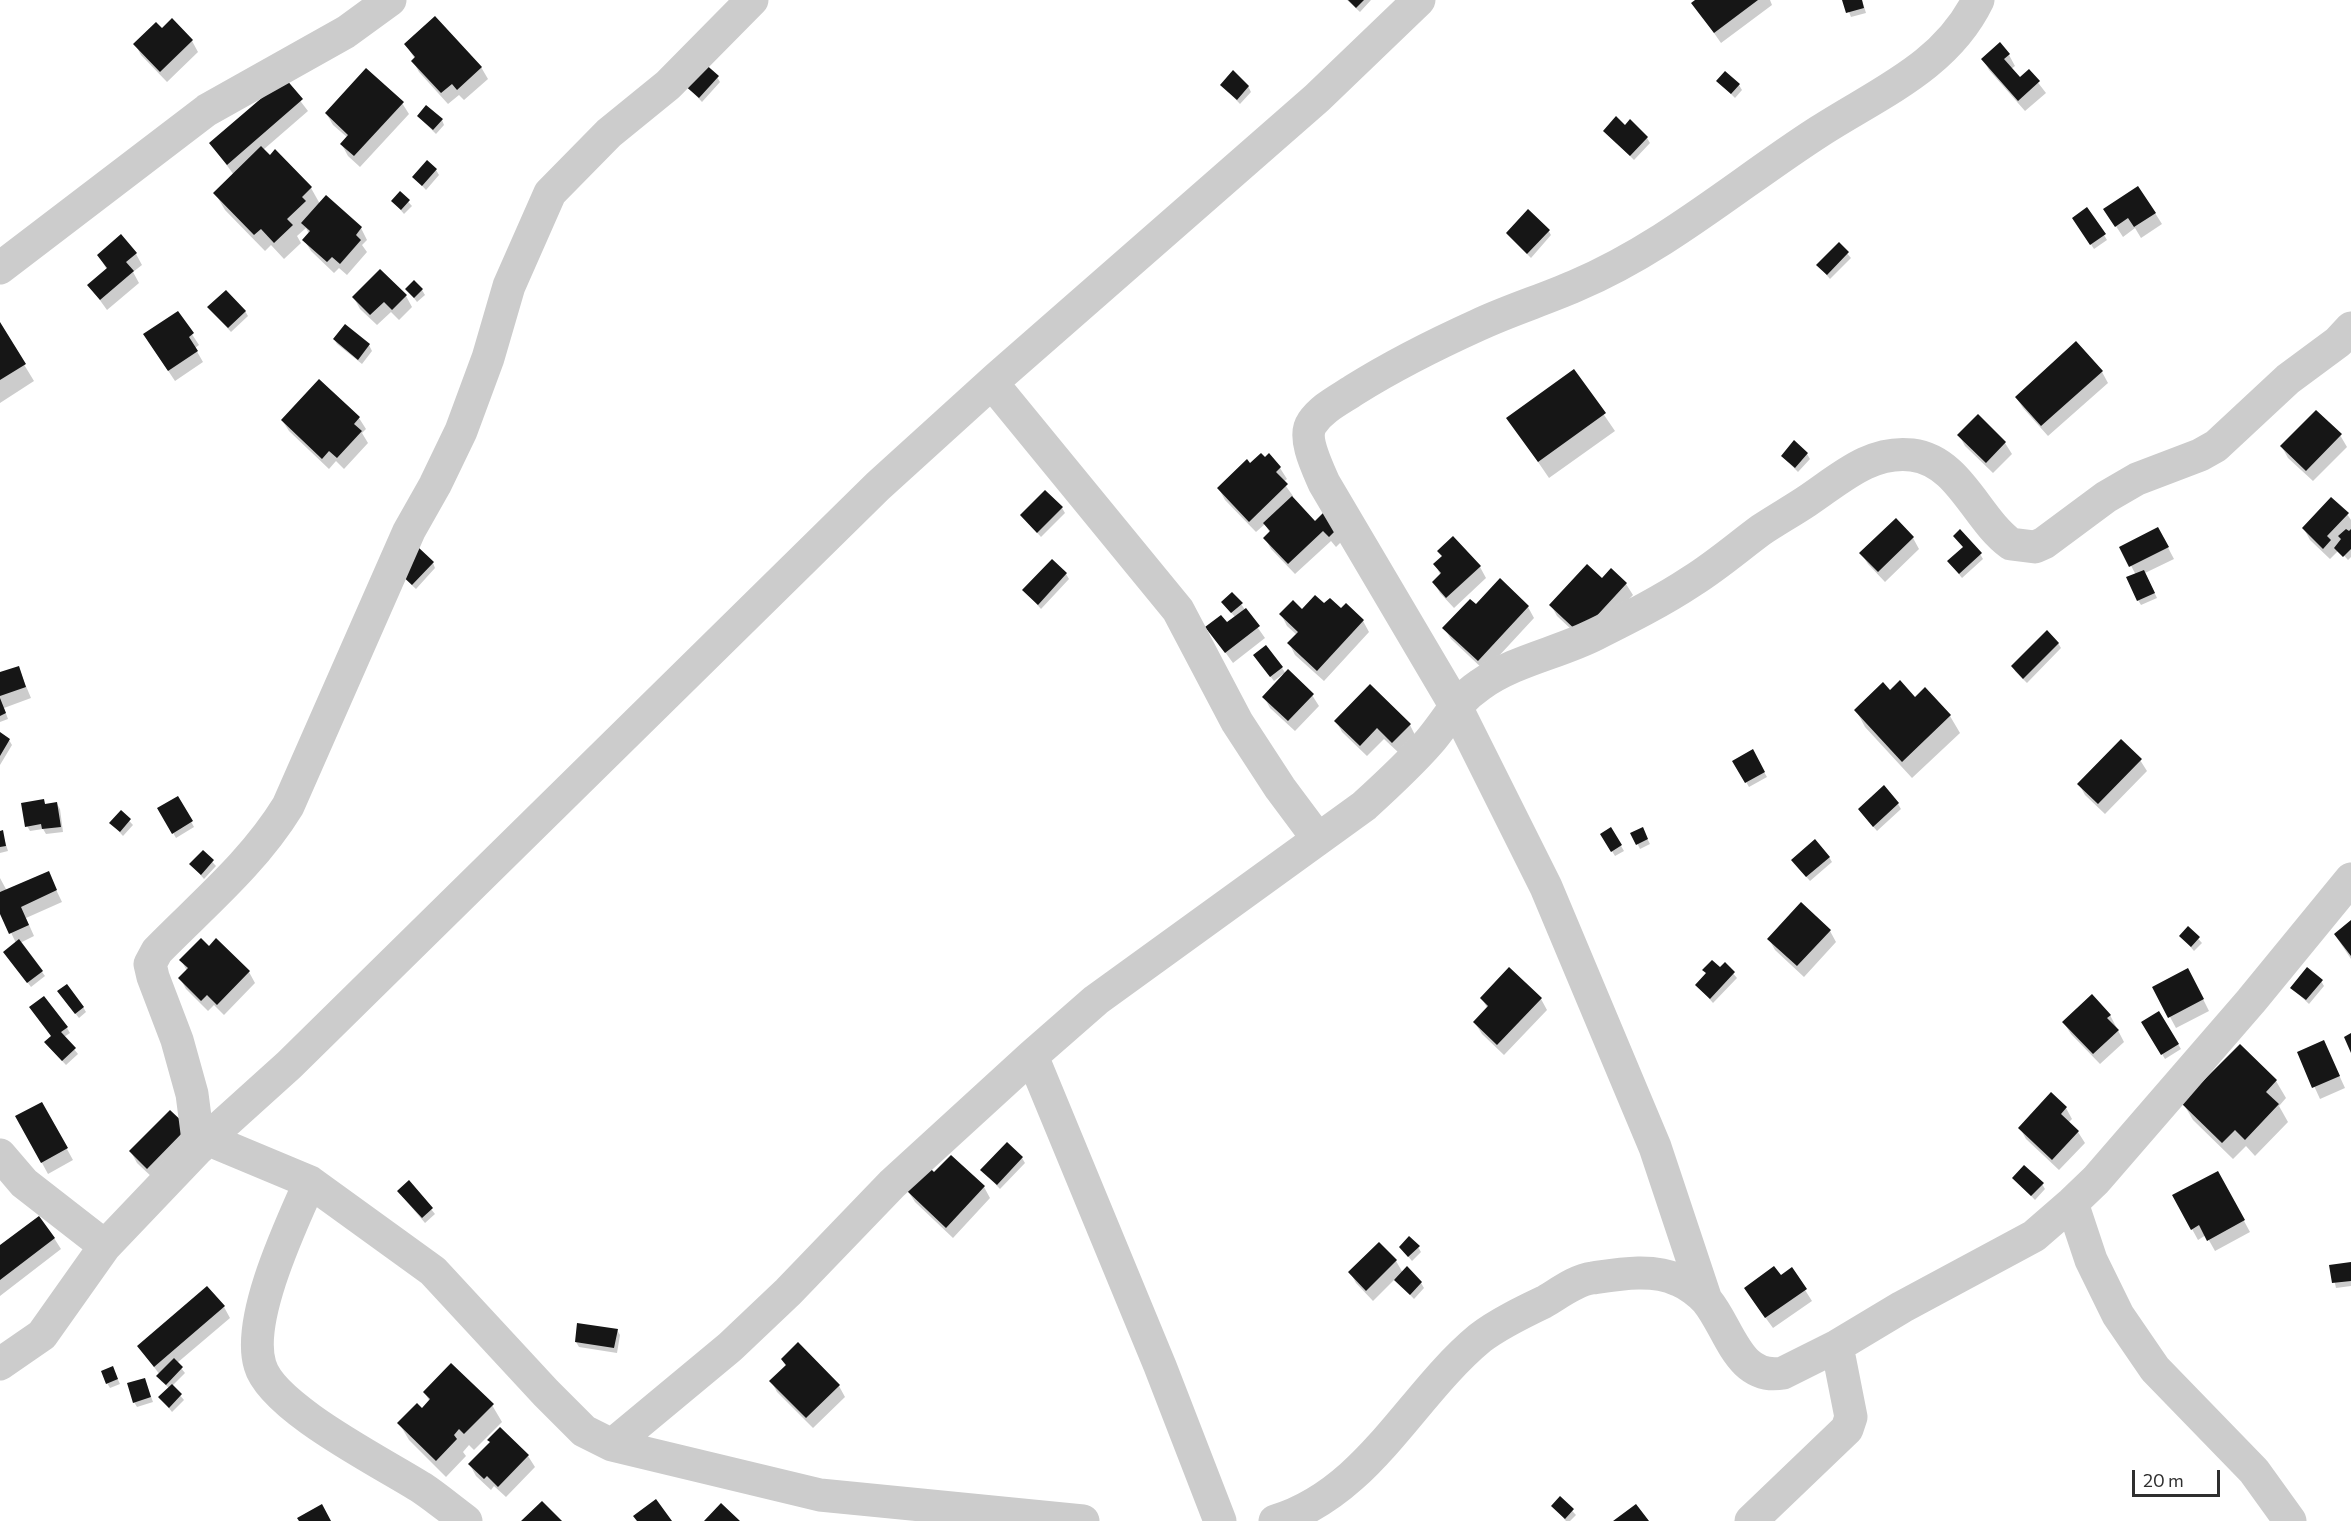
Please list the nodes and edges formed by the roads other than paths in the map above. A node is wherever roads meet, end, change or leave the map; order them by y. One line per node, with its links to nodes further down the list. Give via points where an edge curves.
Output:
1 (390, 0): 5 (street, via 346,32 207,110)
2 (752, 0): 12 (street, via 668,85 609,134 550,193 509,286 461,431 409,531 288,807 252,857 157,951 150,964 177,1040)
3 (1419, 0): 7 (street, via 1317,98)
4 (1978, 0): 8 (street, via 1950,42 1921,68 1821,131 1705,213 1578,285 1430,347 1320,412 1309,426 1317,468)
5 (0, 268)
6 (2351, 328): 8 (street, via 2288,379 2216,446 2138,479 2035,547 2011,544 1947,472 1923,458 1885,455 1860,465 1691,582 1594,635 1480,684)
7 (992, 383): 9 (street, via 1178,610 1237,722); 12 (street, via 878,486 289,1065)
8 (1455, 705): 9 (street, via 1431,740 1397,777); 17 (street, via 1546,887 1655,1147)
9 (1318, 839): 11 (street, via 1096,1000)
10 (2351, 879): 15 (street, via 2251,1001)
11 (1032, 1056): 20 (street, via 892,1184 730,1347); 23 (street)
12 (202, 1143): 14 (street); 16 (street)
13 (0, 1155): 16 (street, via 24,1183)
14 (310, 1182): 20 (street, via 433,1271 553,1401 584,1431); 21 (street, via 276,1261 261,1315 257,1344 260,1365 279,1393 308,1418 423,1489)
15 (2072, 1203): 18 (street, via 2034,1236); 26 (street, via 2091,1260 2118,1315 2156,1369 2254,1471)
16 (105, 1246): 19 (street, via 42,1335)
17 (1706, 1300): 18 (street, via 1739,1356 1748,1366 1766,1374 1784,1373); 24 (street, via 1679,1280 1642,1273 1589,1278 1571,1287 1482,1337 1430,1388 1381,1449 1324,1498)
18 (1837, 1347): 25 (street, via 1851,1417 1847,1429)
19 (2, 1368)
20 (612, 1445): 22 (street, via 820,1495)
21 (466, 1521)
22 (1083, 1521)
23 (1220, 1521)
24 (1275, 1521)
25 (1751, 1521)
26 (2290, 1521)

